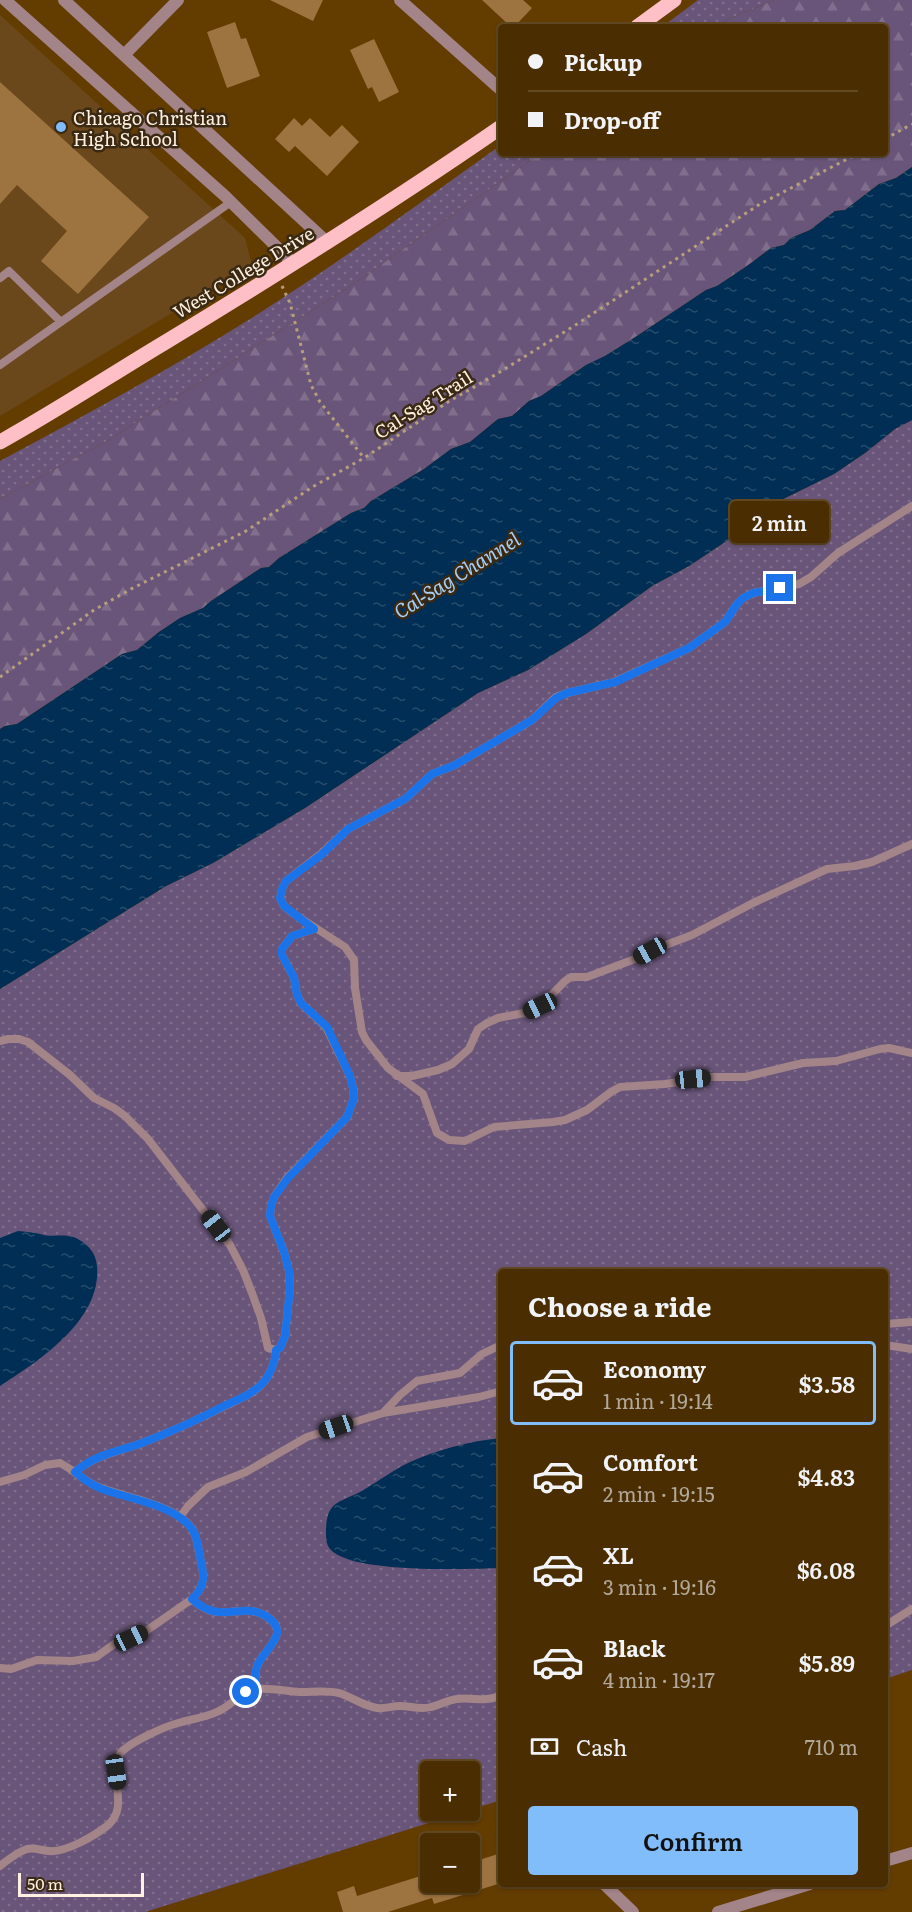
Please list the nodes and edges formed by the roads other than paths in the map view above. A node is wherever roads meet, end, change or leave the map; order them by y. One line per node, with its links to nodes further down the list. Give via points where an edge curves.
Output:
1 (5, 0): 10 (street)
2 (64, 0): 7 (street)
3 (178, 0): 7 (street)
4 (400, 0): 8 (street)
5 (674, 0): 6 (main road)
6 (642, 24)
7 (124, 55): 11 (street)
8 (498, 87)
9 (498, 129): 11 (main road, West College Drive)
10 (231, 202): 12 (street); 14 (lane)
11 (328, 243): 12 (main road, West College Drive)
12 (294, 264): 16 (main road, West College Drive)
13 (0, 278): 14 (lane, via 9,271)
14 (61, 321): 15 (lane)
15 (0, 365)
16 (0, 442)
17 (912, 506): 19 (lane, via 838,553 811,577 743,598 725,622 689,648 615,682 556,698 532,720 455,765 432,774 405,799 348,829 286,881 282,889 280,898 284,906)
18 (912, 844): 22 (lane, via 872,862 827,869 692,935 588,977 571,977 540,1006 498,1018 478,1029 469,1049 452,1064 412,1076)
19 (314, 929): 22 (lane, via 336,941 354,960 362,1032); 28 (lane, via 292,936 282,955 301,1003 327,1027 350,1076 354,1098 347,1117 288,1178 271,1206 270,1216 284,1252 290,1288 285,1336)
20 (0, 1041): 28 (lane, via 28,1042 94,1098 125,1116 148,1139 230,1245 252,1293 268,1347)
21 (912, 1053): 22 (lane, via 880,1049 745,1077 620,1088 576,1116 494,1127 457,1142 437,1132 423,1094)
22 (397, 1076)
23 (912, 1322): 24 (lane)
24 (888, 1324)
25 (888, 1345): 27 (lane)
26 (498, 1346): 30 (lane, via 460,1373 417,1381)
27 (912, 1349)
28 (276, 1350): 31 (lane, via 268,1376 249,1394 194,1421 93,1459)
29 (498, 1392): 30 (lane)
30 (383, 1413): 33 (lane, via 307,1437 246,1472 207,1487)
31 (75, 1472): 32 (lane, via 60,1462); 33 (lane, via 91,1484)
32 (0, 1482)
33 (180, 1517): 34 (lane, via 195,1535 203,1571 201,1589)
34 (192, 1599): 37 (lane, via 146,1631 120,1640 96,1657 37,1660 11,1669); 38 (lane, via 216,1613 252,1611 267,1616 276,1627 275,1641 255,1673)
35 (912, 1609): 36 (lane)
36 (888, 1624)
37 (0, 1668)
38 (257, 1689): 39 (lane, via 331,1691 382,1708 423,1708 451,1700 490,1700); 42 (lane, via 212,1715 174,1724 124,1749 117,1762 118,1807 111,1823 104,1828 59,1851 27,1849)
39 (498, 1696)
40 (912, 1853): 41 (street)
41 (888, 1860)
42 (0, 1866)
43 (607, 1887): 45 (street)
44 (800, 1887): 46 (street)
45 (633, 1912)
46 (718, 1912)

